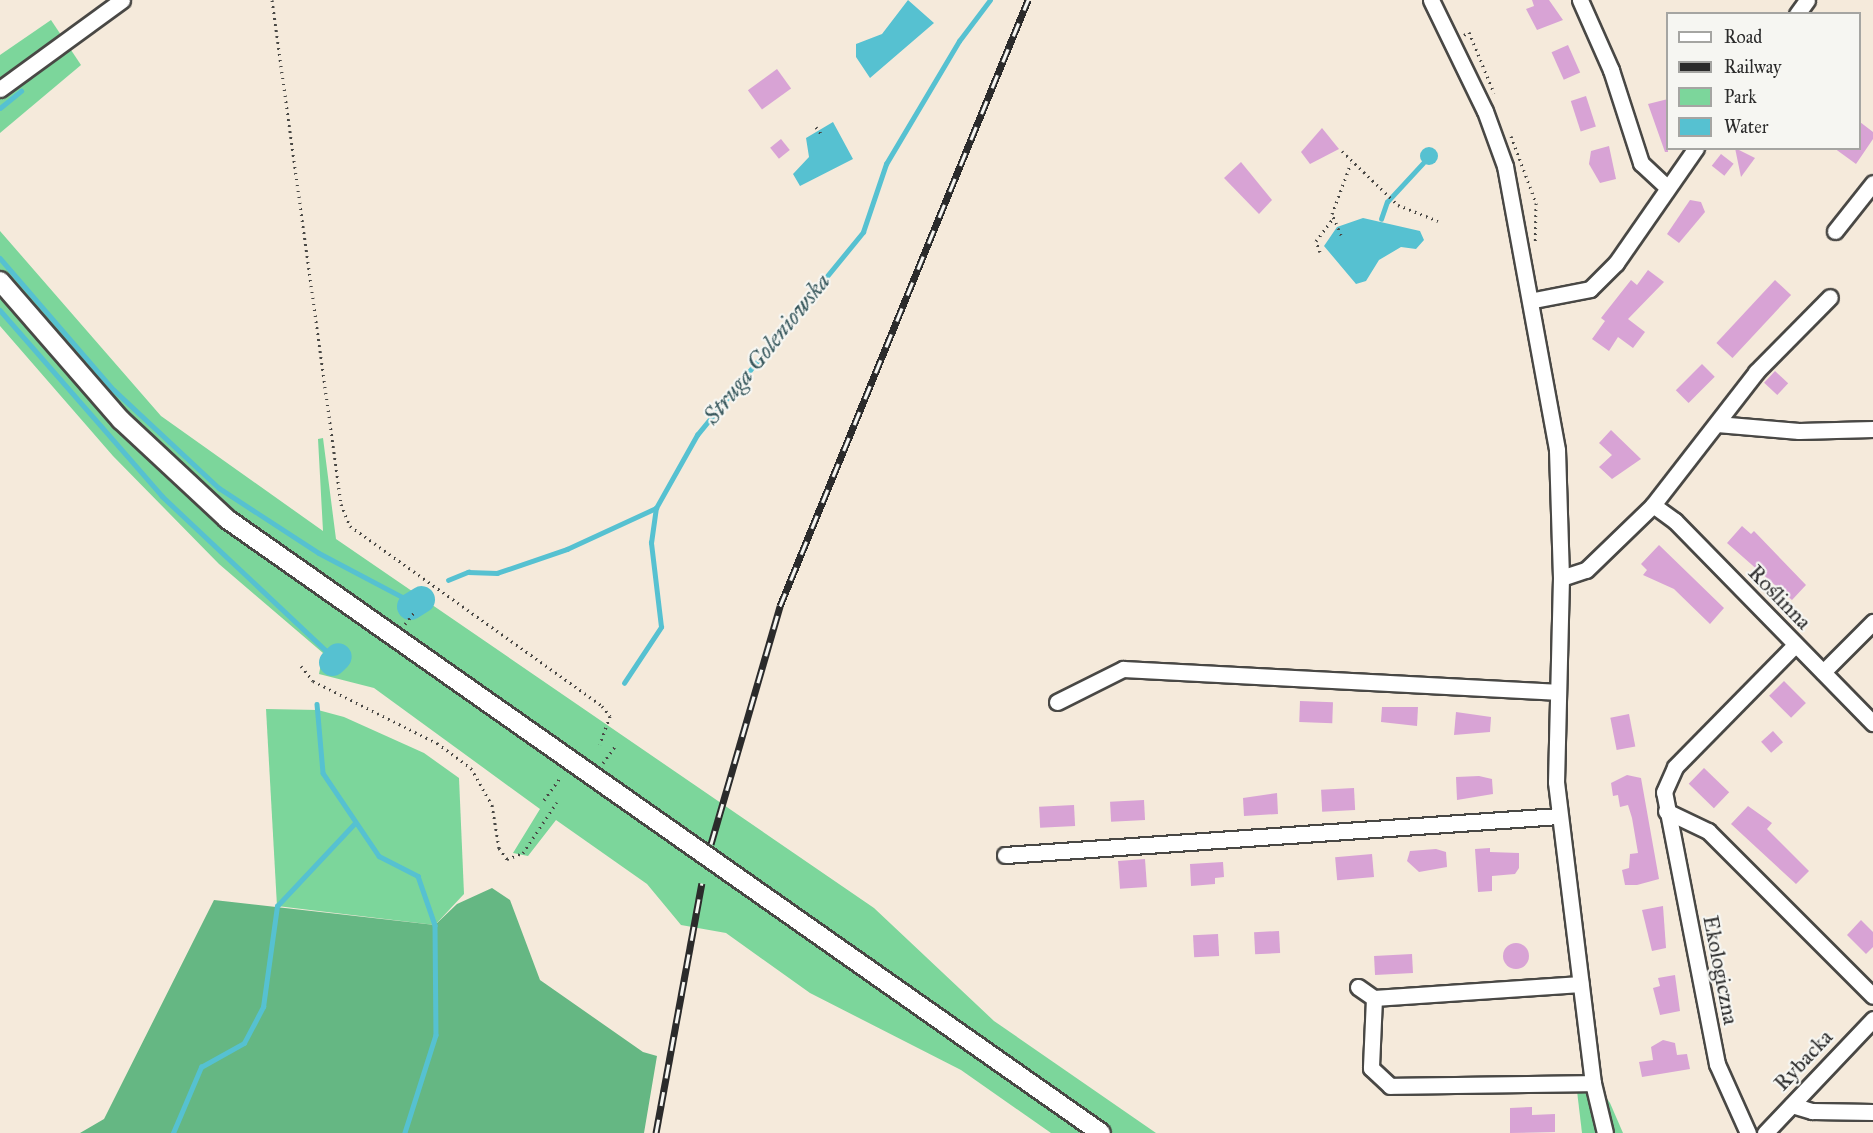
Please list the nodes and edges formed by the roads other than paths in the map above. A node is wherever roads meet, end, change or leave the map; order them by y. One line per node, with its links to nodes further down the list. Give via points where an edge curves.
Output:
1 (122, 0): 4 (street)
2 (1431, 0): 11 (street, via 1485,111 1505,166)
3 (1580, 0): 7 (street, via 1611,70 1641,163)
4 (0, 89)
5 (1695, 150): 7 (street)
6 (1873, 183): 8 (street)
7 (1667, 187): 11 (street, via 1616,263 1590,289)
8 (1835, 231)
9 (0, 281): 33 (main road, via 122,420 227,519)
10 (1830, 297): 12 (street, via 1756,372)
11 (1534, 300): 15 (street, via 1557,450)
12 (1718, 424): 13 (street, via 1799,431); 14 (street)
13 (1873, 429)
14 (1653, 506): 15 (street, via 1586,570); 17 (street, Roślinna, via 1675,521)
15 (1561, 578): 19 (street)
16 (1873, 622): 18 (street)
17 (1795, 645): 18 (street, Roślinna); 22 (street, Ekologiczna, via 1666,778)
18 (1823, 672): 21 (street, Roślinna)
19 (1555, 692): 20 (street, via 1123,669); 23 (street)
20 (1057, 702)
21 (1873, 723)
22 (1666, 811): 27 (street, via 1708,831); 35 (street, Ekologiczna, via 1717,1064)
23 (1559, 816): 24 (street); 25 (street)
24 (1005, 855)
25 (1581, 984): 28 (street); 30 (street)
26 (1358, 987): 28 (street)
27 (1873, 996)
28 (1374, 998): 30 (street, via 1371,1068 1390,1086)
29 (1873, 1019): 31 (street, Rybacka)
30 (1593, 1083): 34 (street)
31 (1792, 1105): 32 (street, via 1812,1112); 36 (street, Rybacka)
32 (1873, 1112)
33 (1101, 1133)
34 (1605, 1133)
35 (1748, 1133)
36 (1766, 1133)

